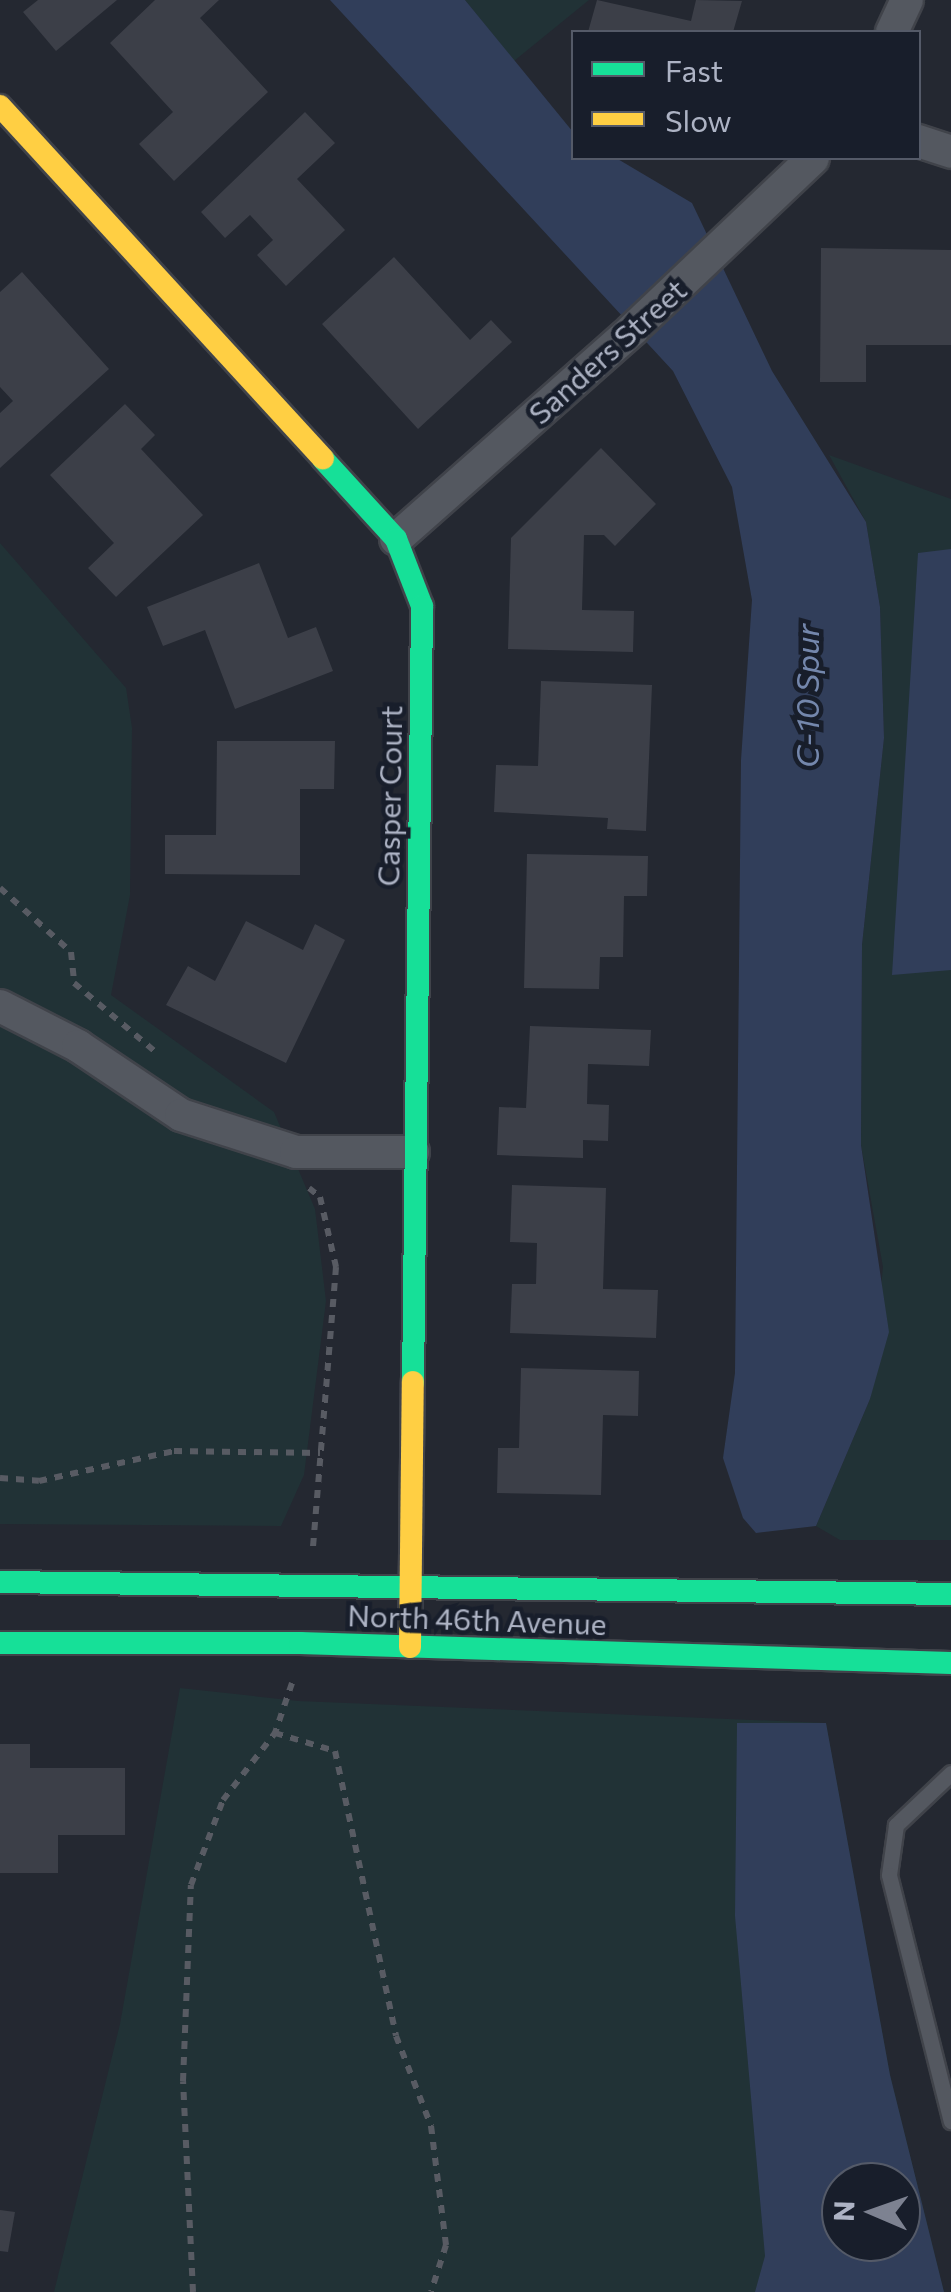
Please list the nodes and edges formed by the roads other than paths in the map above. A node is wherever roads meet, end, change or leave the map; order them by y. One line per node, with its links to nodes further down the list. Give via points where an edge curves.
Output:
1 (907, 0): 2 (street)
2 (893, 30)
3 (0, 106): 7 (street, Casper Court)
4 (921, 142): 5 (street)
5 (951, 152)
6 (811, 160): 7 (street, Sanders Street)
7 (396, 539): 9 (street, Casper Court, via 422,606)
8 (0, 1006): 9 (street, via 78,1046 180,1116 296,1152)
9 (413, 1152): 11 (street, Casper Court)
10 (0, 1582): 11 (street, North 46th Avenue)
11 (411, 1587): 12 (street, North 46th Avenue); 14 (street, Casper Court)
12 (951, 1594)
13 (0, 1643): 14 (street, North 46th Avenue)
14 (410, 1646): 15 (street, North 46th Avenue)
15 (951, 1662)
16 (951, 1773): 17 (lane, via 896,1825 888,1875)
17 (951, 2122)

